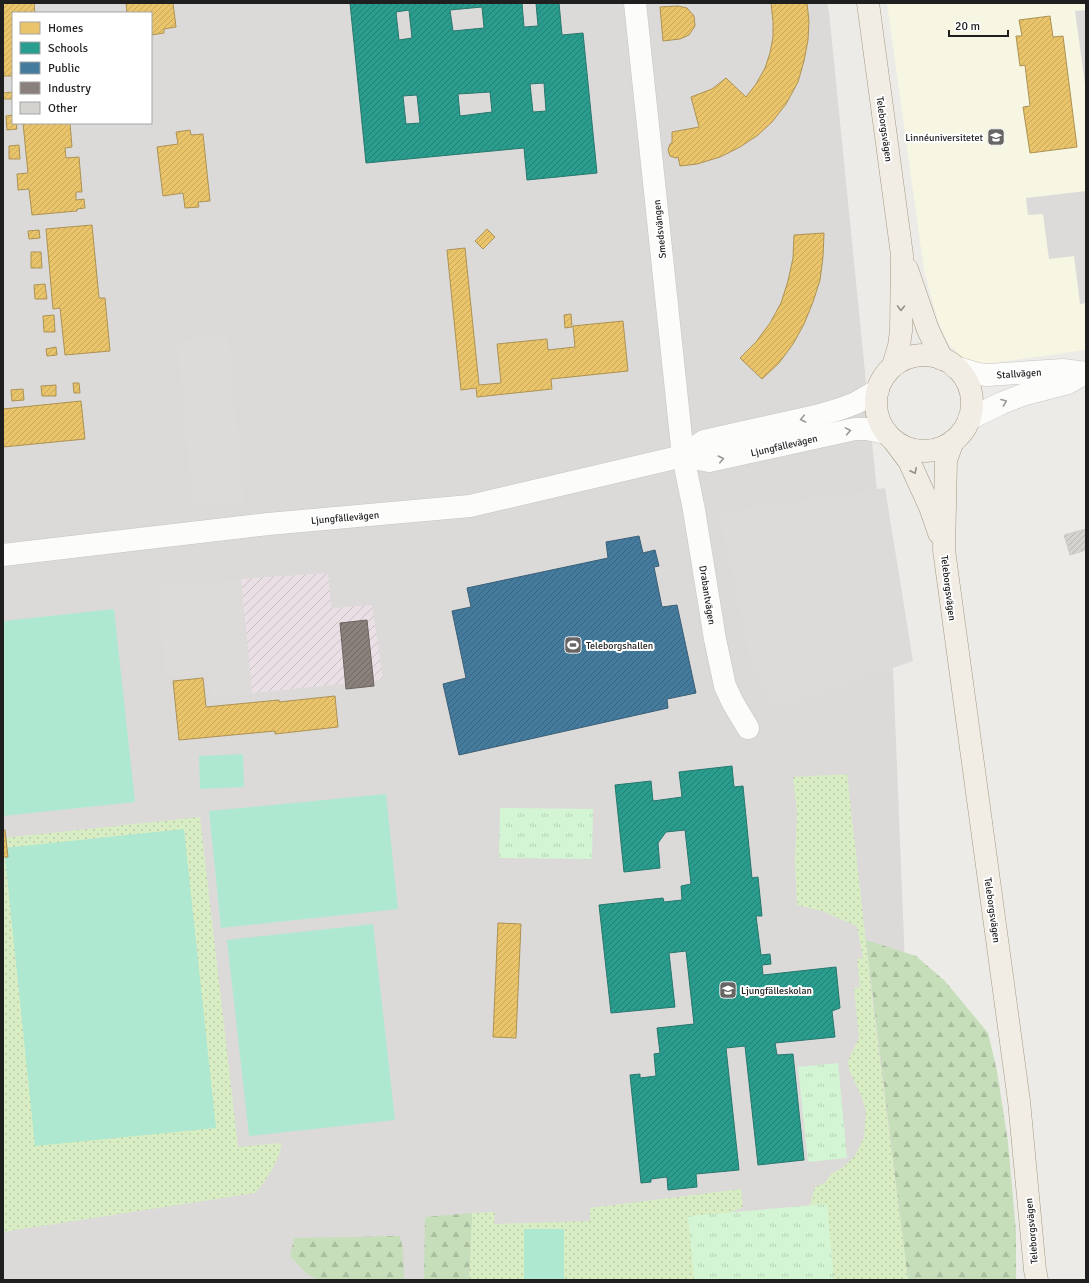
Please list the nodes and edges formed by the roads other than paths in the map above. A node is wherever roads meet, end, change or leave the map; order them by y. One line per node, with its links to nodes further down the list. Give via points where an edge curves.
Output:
1 (635, 3): 11 (street, Smedsvängen)
2 (868, 3): 3 (main road, Teleborgsvägen)
3 (902, 255): 4 (main road, Teleborgsvägen, via 928,330); 5 (main road, Teleborgsvägen, one-way to 5, via 901,331)
4 (949, 363): 5 (main road, via 928,356 906,358); 6 (street, Stallvägen, via 988,375 1063,370); 8 (main road, via 964,378 970,392 972,403)
5 (894, 366): 7 (main road, via 884,377)
6 (1085, 373): 8 (street, Stallvägen, one-way to 6, via 1025,394 1068,383)
7 (878, 390): 9 (main road, via 877,414); 11 (street, Ljungfällevägen, one-way to 11, via 856,403 816,416 704,440)
8 (969, 419): 10 (main road)
9 (889, 436): 10 (main road, via 906,447 922,451 938,448); 11 (street, Ljungfällevägen, one-way to 9, via 708,462 855,429 867,429); 12 (main road, Teleborgsvägen, one-way to 12, via 909,461 920,483)
10 (953, 441): 12 (main road, Teleborgsvägen, via 946,460)
11 (683, 456): 13 (street, Ljungfällevägen, via 470,506 268,524); 14 (street, Drabantvägen, via 725,686)
12 (944, 550): 15 (main road, Teleborgsvägen, via 1019,1101)
13 (3, 555)
14 (748, 728)
15 (1035, 1277)

